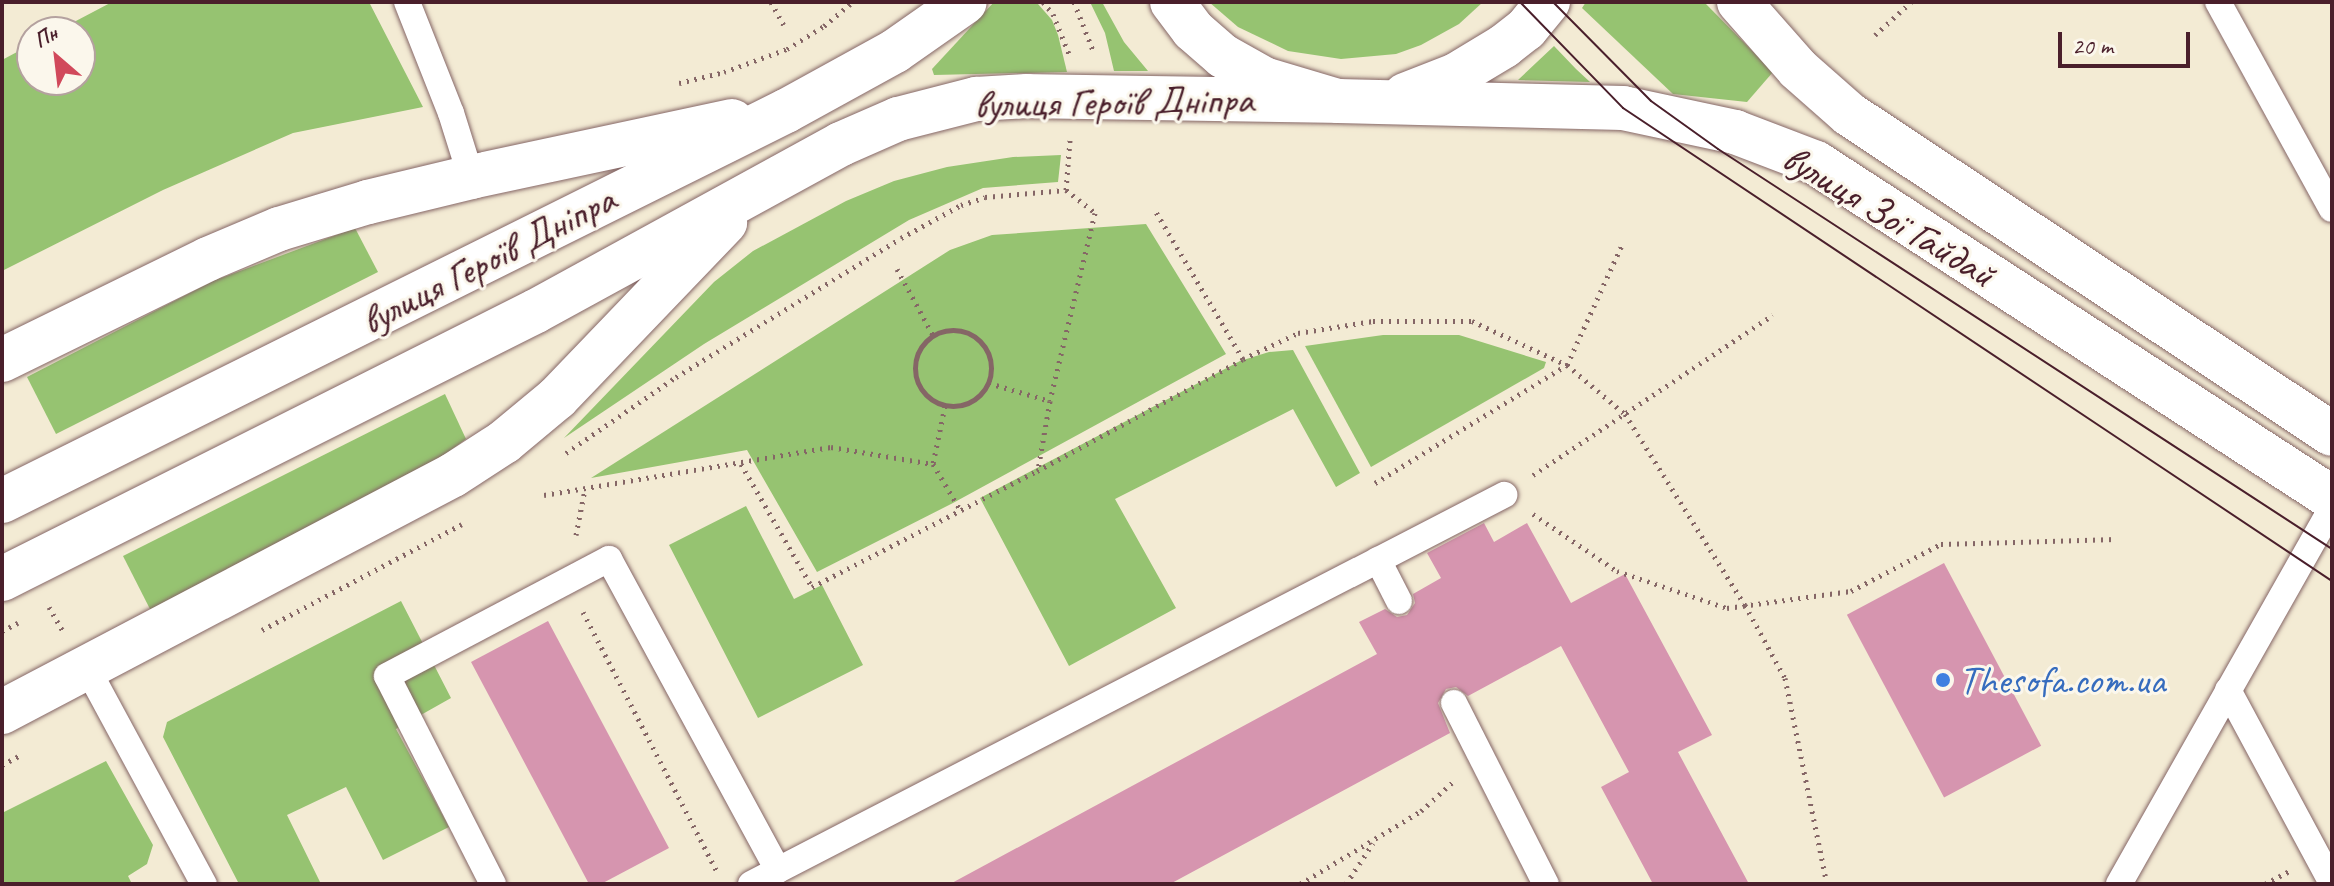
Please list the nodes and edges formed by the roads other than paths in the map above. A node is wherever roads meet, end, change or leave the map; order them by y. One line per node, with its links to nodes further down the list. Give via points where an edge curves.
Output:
1 (407, 2): 10 (lane)
2 (965, 2): 9 (main road, вулиця Героїв Дніпра, via 895,51)
3 (1172, 2): 7 (main road, via 1223,56 1264,79)
4 (1548, 2): 8 (main road, via 1526,29 1492,54)
5 (1739, 2): 14 (main road, вулиця Зої Гайдай, via 1798,69 1849,114)
6 (2218, 2): 12 (lane)
7 (1338, 101): 8 (main road, вулиця Героїв Дніпра); 11 (main road, вулиця Героїв Дніпра, via 1074,95 976,99 898,119)
8 (1388, 102): 16 (main road, вулиця Зої Гайдай, via 1623,108 1735,132 1816,163)
9 (786, 111): 10 (main road); 17 (main road, вулиця Героїв Дніпра)
10 (471, 177): 13 (main road, via 279,229)
11 (764, 186): 20 (main road, вулиця Героїв Дніпра, via 536,311); 22 (main road, вулиця Героїв Дніпра, via 557,398 504,442 453,475)
12 (2332, 209)
13 (2, 360)
14 (2332, 434)
15 (1504, 495): 19 (lane)
16 (2332, 498)
17 (2, 501)
18 (2332, 507): 23 (lane)
19 (1378, 560): 21 (lane); 26 (lane)
20 (2, 579)
21 (1399, 601)
22 (77, 652): 25 (main road, вулиця Героїв Дніпра); 28 (lane)
23 (2228, 690): 27 (lane); 32 (lane)
24 (1454, 703): 31 (lane)
25 (2, 712)
26 (778, 870): 29 (lane, via 609,559 387,676); 30 (lane)
27 (2332, 883)
28 (204, 884)
29 (493, 884)
30 (751, 884)
31 (1546, 884)
32 (2119, 884)

